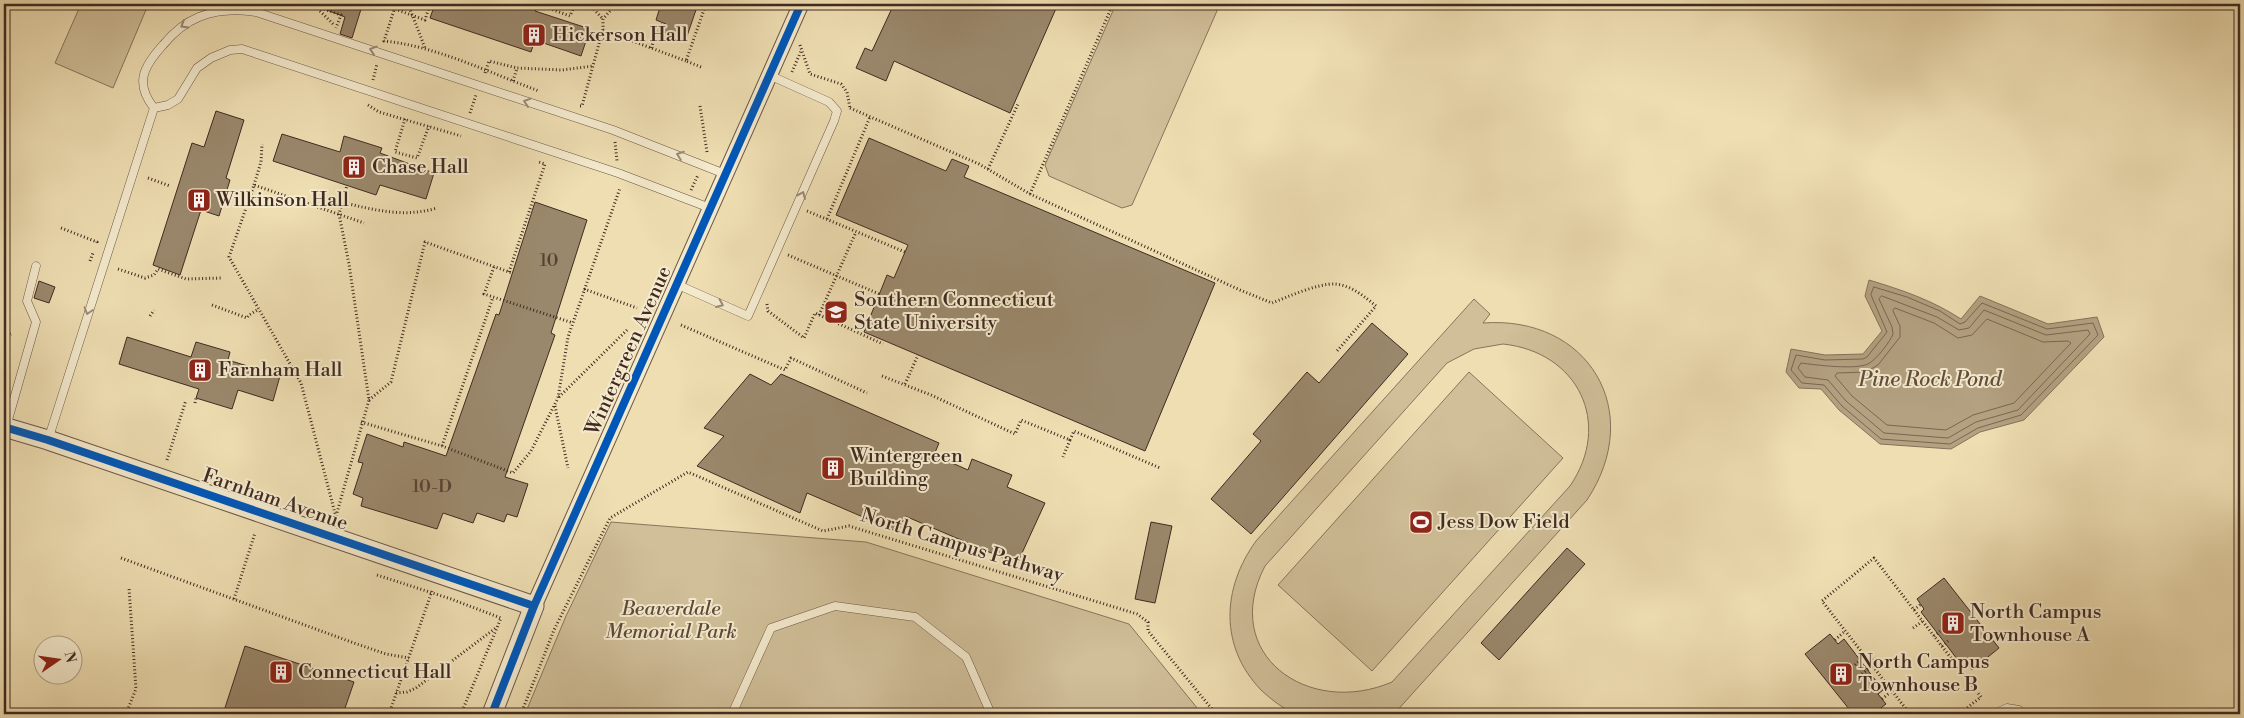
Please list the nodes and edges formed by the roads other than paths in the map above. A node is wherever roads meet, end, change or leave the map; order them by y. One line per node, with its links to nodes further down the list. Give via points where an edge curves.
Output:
1 (802, 4): 2 (street, Wintergreen Avenue)
2 (769, 75): 4 (street, Wintergreen Avenue); 7 (lane, one-way to 2, via 748,316 837,111 829,102)
3 (154, 108): 4 (lane, one-way to 3, via 613,130 243,10 197,18 176,30 150,58 143,74 143,86 146,98); 5 (lane, via 178,100 197,68 230,50 242,49 618,173); 9 (lane, one-way to 9)
4 (725, 174): 5 (street, Wintergreen Avenue)
5 (710, 208): 7 (street, Wintergreen Avenue)
6 (36, 266): 8 (lane, via 27,302 36,322)
7 (676, 284): 10 (street, Wintergreen Avenue)
8 (5, 428): 9 (street, Farnham Avenue)
9 (48, 440): 10 (street, Farnham Avenue)
10 (534, 606): 12 (street, Wintergreen Avenue)
11 (2019, 710): 15 (lane, via 2007,708)
12 (492, 714)
13 (732, 714): 14 (lane, via 771,628 835,606 915,617 966,657)
14 (991, 714)
15 (1994, 714)

